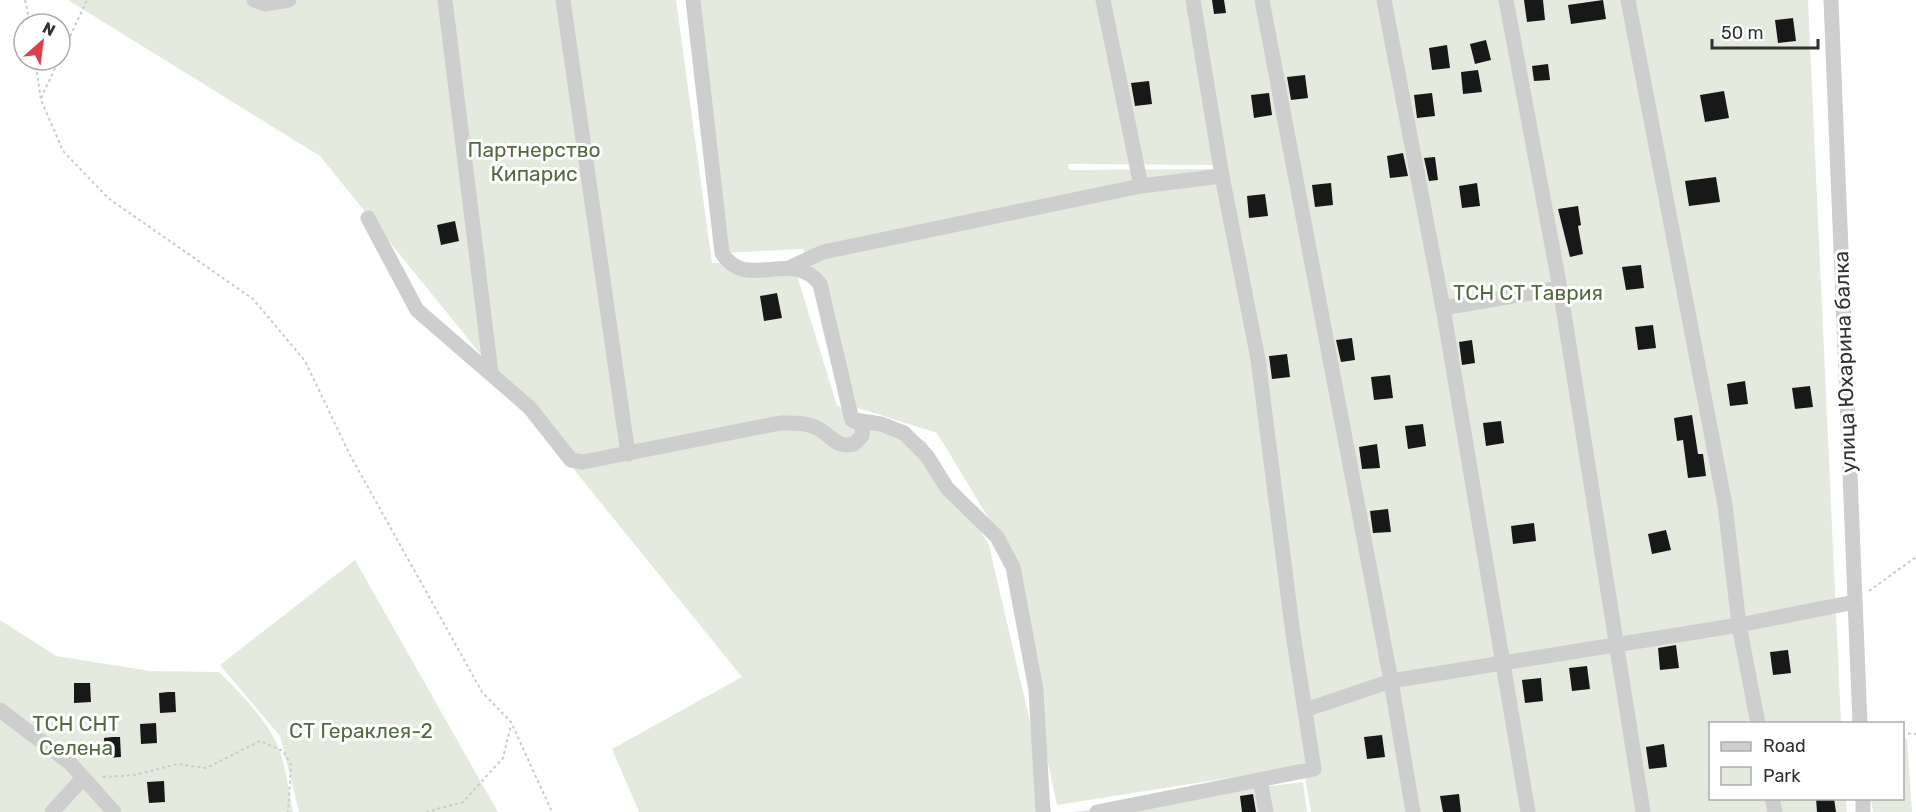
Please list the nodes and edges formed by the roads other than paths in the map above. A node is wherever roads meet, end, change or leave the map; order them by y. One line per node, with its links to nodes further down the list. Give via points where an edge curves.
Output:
1 (254, 0): 2 (street, via 265,4)
2 (290, 0)
3 (445, 0): 19 (street)
4 (563, 0): 21 (street)
5 (693, 0): 16 (street, via 722,253 727,261 743,270)
6 (1103, 0): 14 (street)
7 (1192, 0): 13 (street)
8 (1262, 0): 26 (street)
9 (1384, 0): 18 (street)
10 (1506, 0): 17 (street)
11 (1628, 0): 23 (street, via 1725,505)
12 (1831, 0): 22 (street, улица Юхарина балка)
13 (1222, 176): 14 (street); 28 (street, via 1258,359)
14 (1141, 186): 16 (street, via 823,252)
15 (368, 218): 19 (street, via 417,310)
16 (791, 267): 20 (street, via 813,275 820,285)
17 (1560, 288): 18 (street); 24 (street)
18 (1443, 308): 25 (street)
19 (491, 373): 21 (street, via 530,408 571,460 583,462)
20 (852, 420): 21 (street, via 863,425 863,431 858,441 849,445 838,444 818,429 780,423); 36 (street, via 881,424 904,433 927,456 947,488 997,537 1013,567 1036,690)
21 (628, 454)
22 (1855, 602): 23 (street); 30 (street, улица Юхарина балка)
23 (1739, 625): 24 (street); 29 (street)
24 (1614, 643): 25 (street); 41 (street)
25 (1503, 663): 26 (street); 40 (street)
26 (1391, 681): 28 (street); 39 (street)
27 (0, 710): 31 (street, via 70,763)
28 (1305, 710): 32 (street, via 1314,769)
29 (1758, 722)
30 (1860, 722)
31 (82, 779): 34 (street); 35 (street)
32 (1260, 780): 33 (street); 38 (street)
33 (1146, 807): 37 (street)
34 (52, 812)
35 (114, 812)
36 (1043, 812)
37 (1097, 812)
38 (1266, 812)
39 (1413, 812)
40 (1528, 812)
41 (1643, 812)

